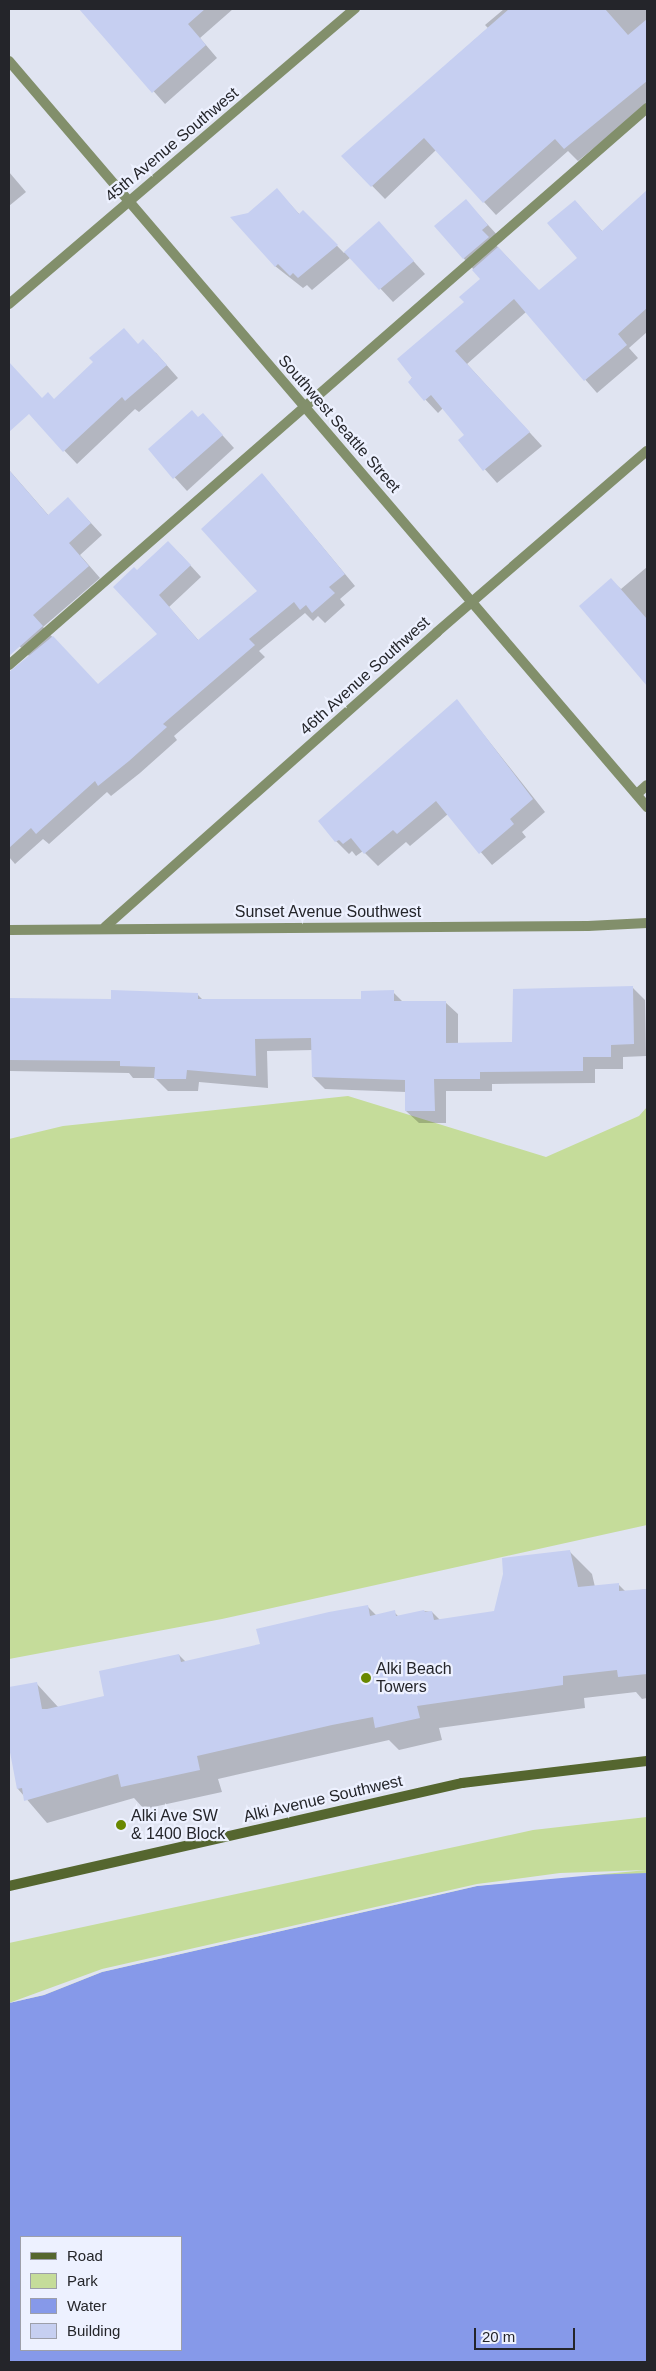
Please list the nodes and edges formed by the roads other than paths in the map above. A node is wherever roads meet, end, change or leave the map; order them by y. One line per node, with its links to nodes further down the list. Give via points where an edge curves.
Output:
1 (355, 9): 4 (street, 45th Avenue Southwest)
2 (9, 62): 4 (street, Southwest Seattle Street)
3 (647, 108): 6 (street)
4 (129, 202): 5 (street, 45th Avenue Southwest); 6 (street, Southwest Seattle Street)
5 (9, 304)
6 (305, 408): 8 (street, Southwest Seattle Street); 9 (street)
7 (647, 451): 8 (street, 46th Avenue Southwest)
8 (471, 602): 11 (street, Southwest Seattle Street); 14 (street, 46th Avenue Southwest)
9 (9, 665)
10 (647, 785): 11 (street)
11 (636, 794): 12 (street, Southwest Seattle Street)
12 (647, 807)
13 (647, 922): 14 (street, Sunset Avenue Southwest, via 578,926)
14 (105, 928): 15 (street, Sunset Avenue Southwest)
15 (9, 930)
16 (647, 1761): 17 (main road, Alki Avenue Southwest, via 462,1783)
17 (9, 1886)

